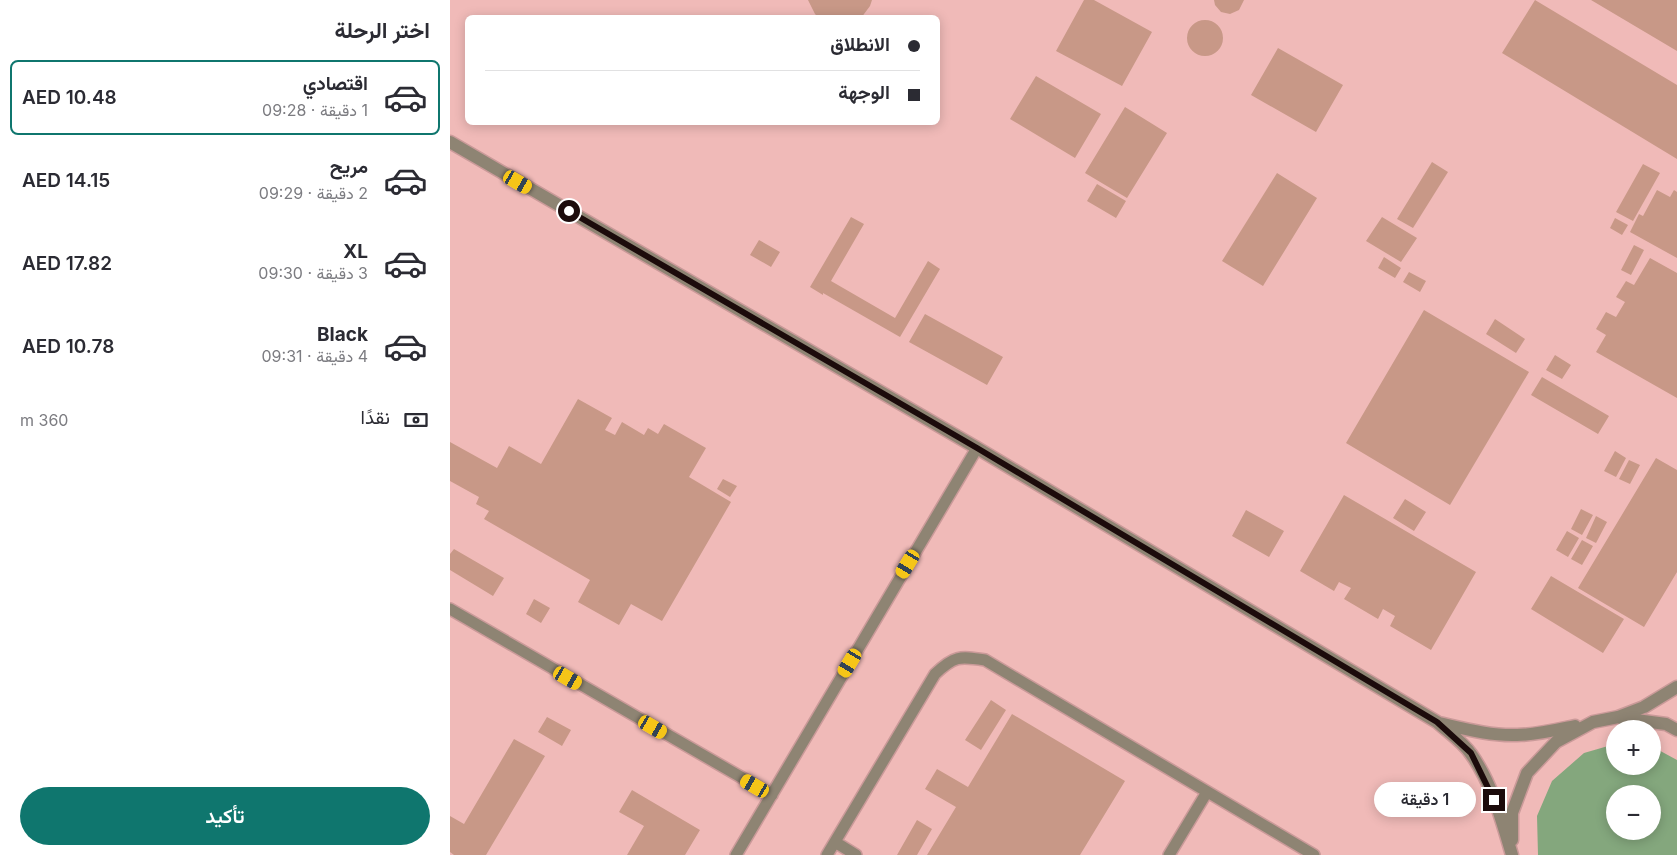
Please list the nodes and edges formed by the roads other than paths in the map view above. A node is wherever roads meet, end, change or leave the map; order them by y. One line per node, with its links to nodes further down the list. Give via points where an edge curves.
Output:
1 (450, 142): 2 (street)
2 (977, 448): 6 (street); 10 (lane)
3 (450, 609): 10 (lane)
4 (1677, 687): 5 (street, via 1644,707)
5 (1618, 717): 7 (street); 8 (street, via 1666,724)
6 (1437, 722): 7 (street, via 1477,732 1517,736); 17 (street, via 1471,753 1488,785)
7 (1593, 722): 17 (street, via 1556,742 1527,773 1512,813)
8 (1677, 730)
9 (1207, 792): 11 (lane, via 985,660 962,657 947,662 935,674); 15 (lane); 16 (lane)
10 (772, 795): 12 (lane)
11 (834, 842): 13 (lane); 14 (lane)
12 (736, 855)
13 (826, 855)
14 (856, 855)
15 (1169, 855)
16 (1314, 855)
17 (1512, 855)

